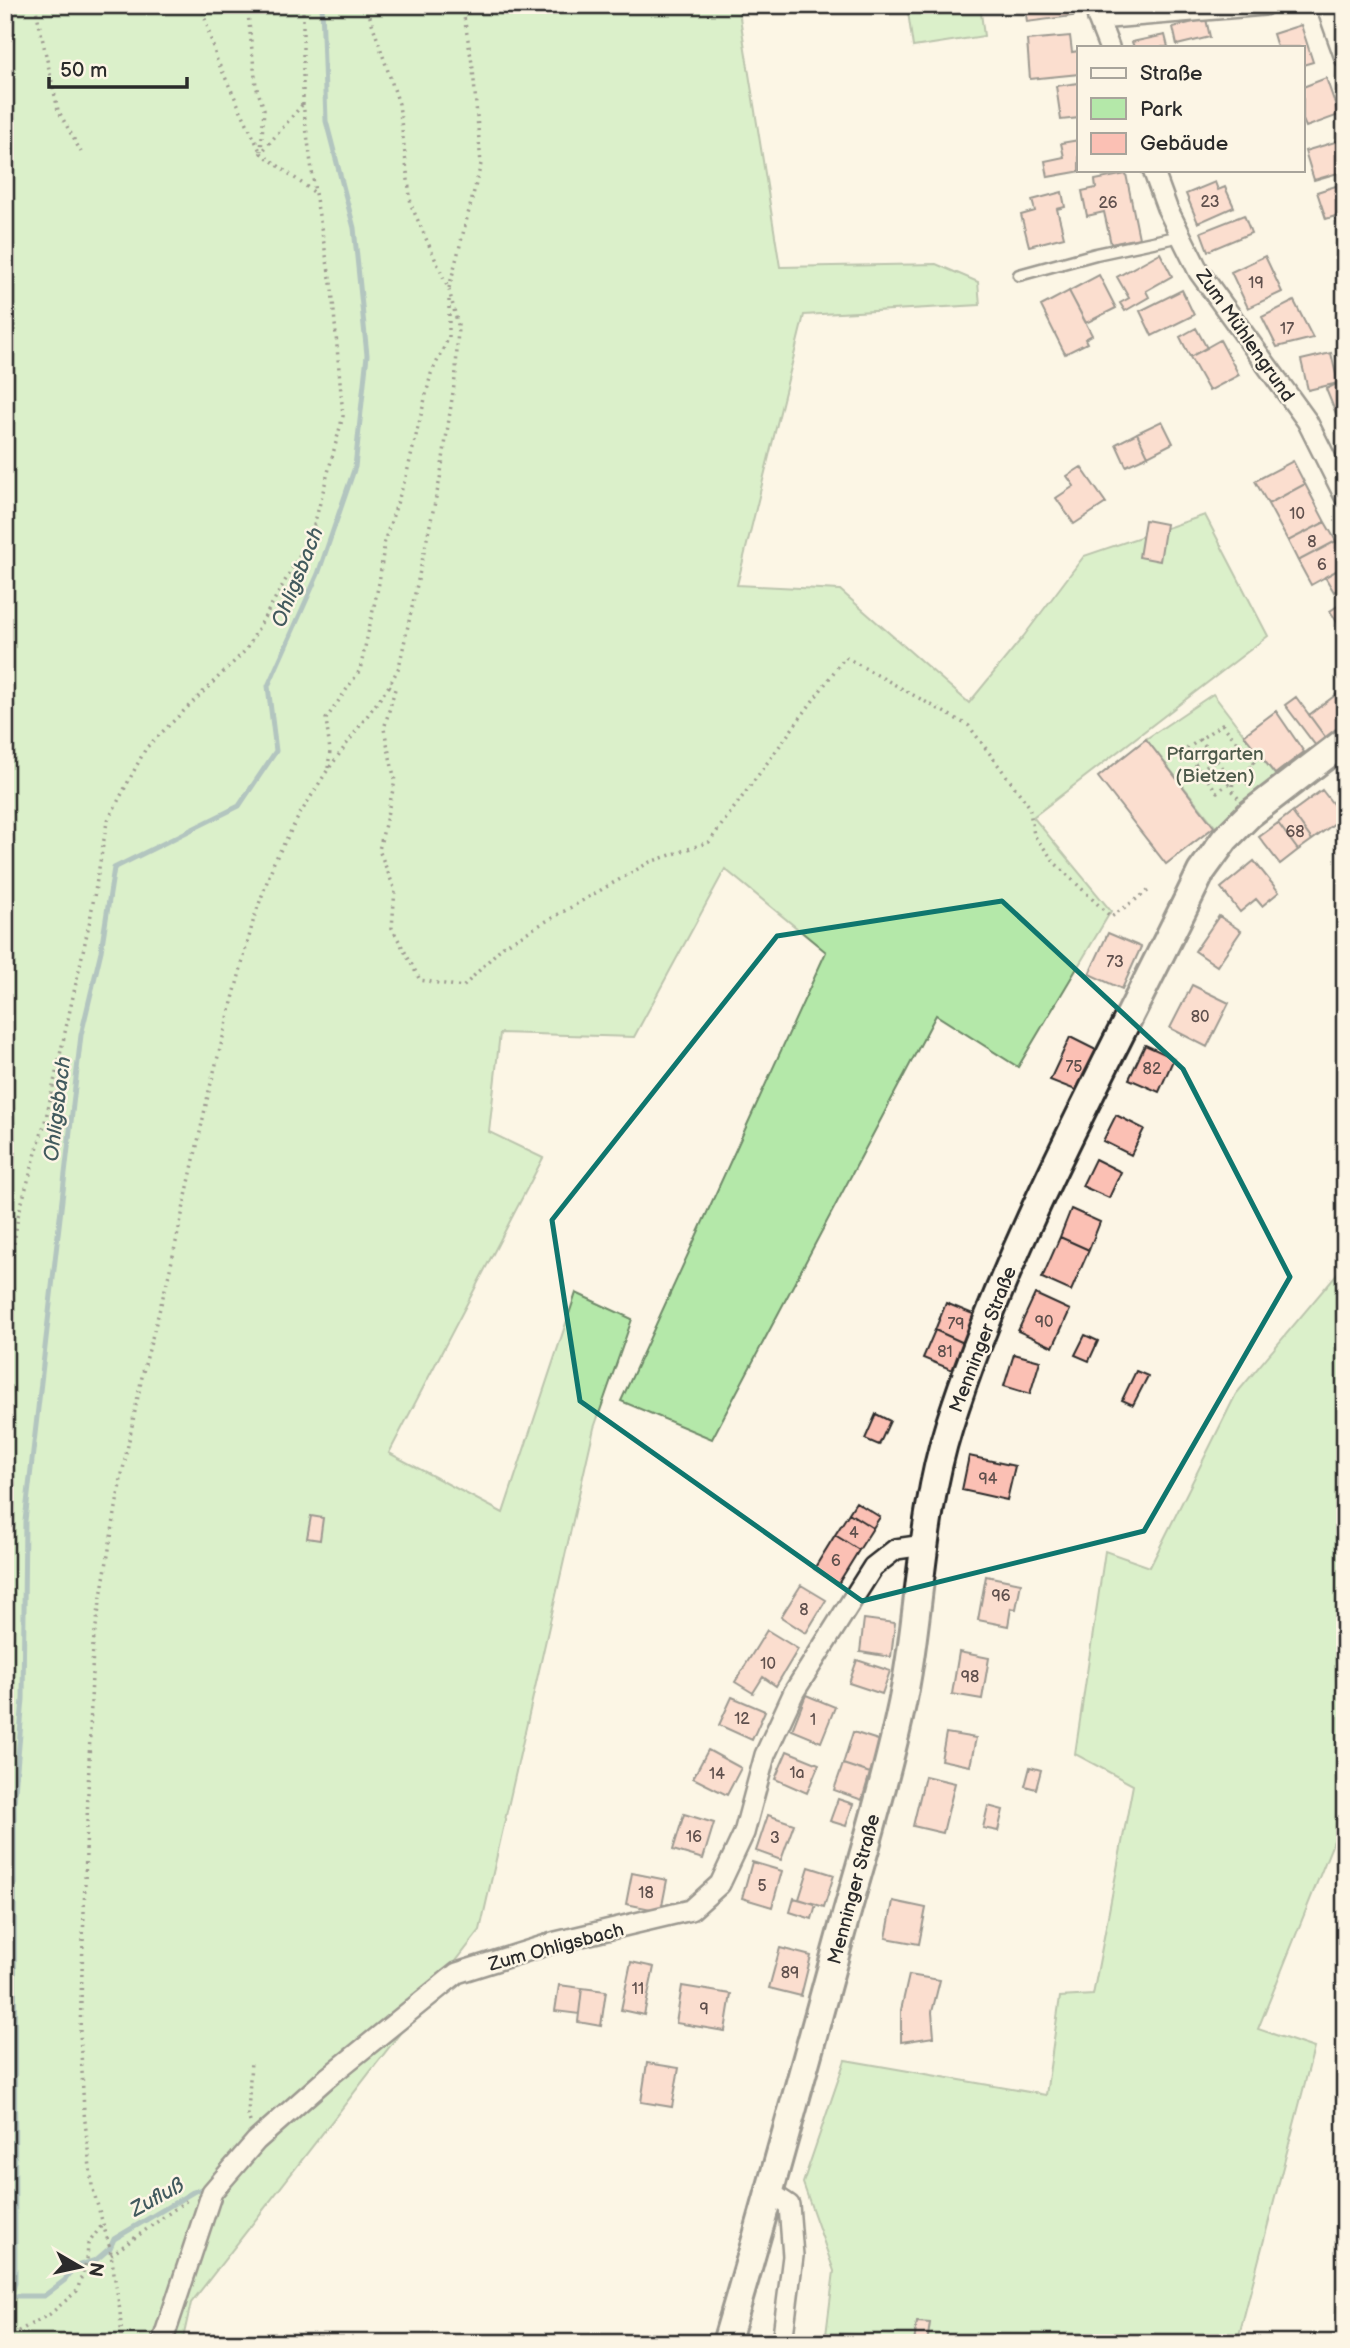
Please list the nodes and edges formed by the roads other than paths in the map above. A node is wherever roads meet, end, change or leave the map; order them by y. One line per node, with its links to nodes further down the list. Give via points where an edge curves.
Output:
1 (1264, 5): 3 (street)
2 (1326, 5): 5 (street)
3 (1097, 12): 4 (street)
4 (1109, 46)
5 (1345, 58)
6 (1154, 172): 7 (street, Zum Mühlengrund)
7 (1181, 236): 8 (lane); 9 (street, Zum Mühlengrund, via 1199,272 1307,421)
8 (1019, 275)
9 (1345, 497)
10 (1345, 741): 11 (street, Menninger Straße, via 1250,814 1201,872 1037,1202 992,1305 948,1428)
11 (924, 1545): 12 (street, Menninger Straße, via 917,1620 899,1719); 13 (street, Zum Ohligsbach, via 896,1549 873,1567 794,1692 765,1755 744,1833 720,1884 691,1910 556,1942 457,1973 337,2070 256,2141 212,2192)
12 (771, 2193): 14 (street, Menninger Straße); 15 (street, via 789,2205 793,2256)
13 (162, 2343)
14 (726, 2343)
15 (782, 2343)

